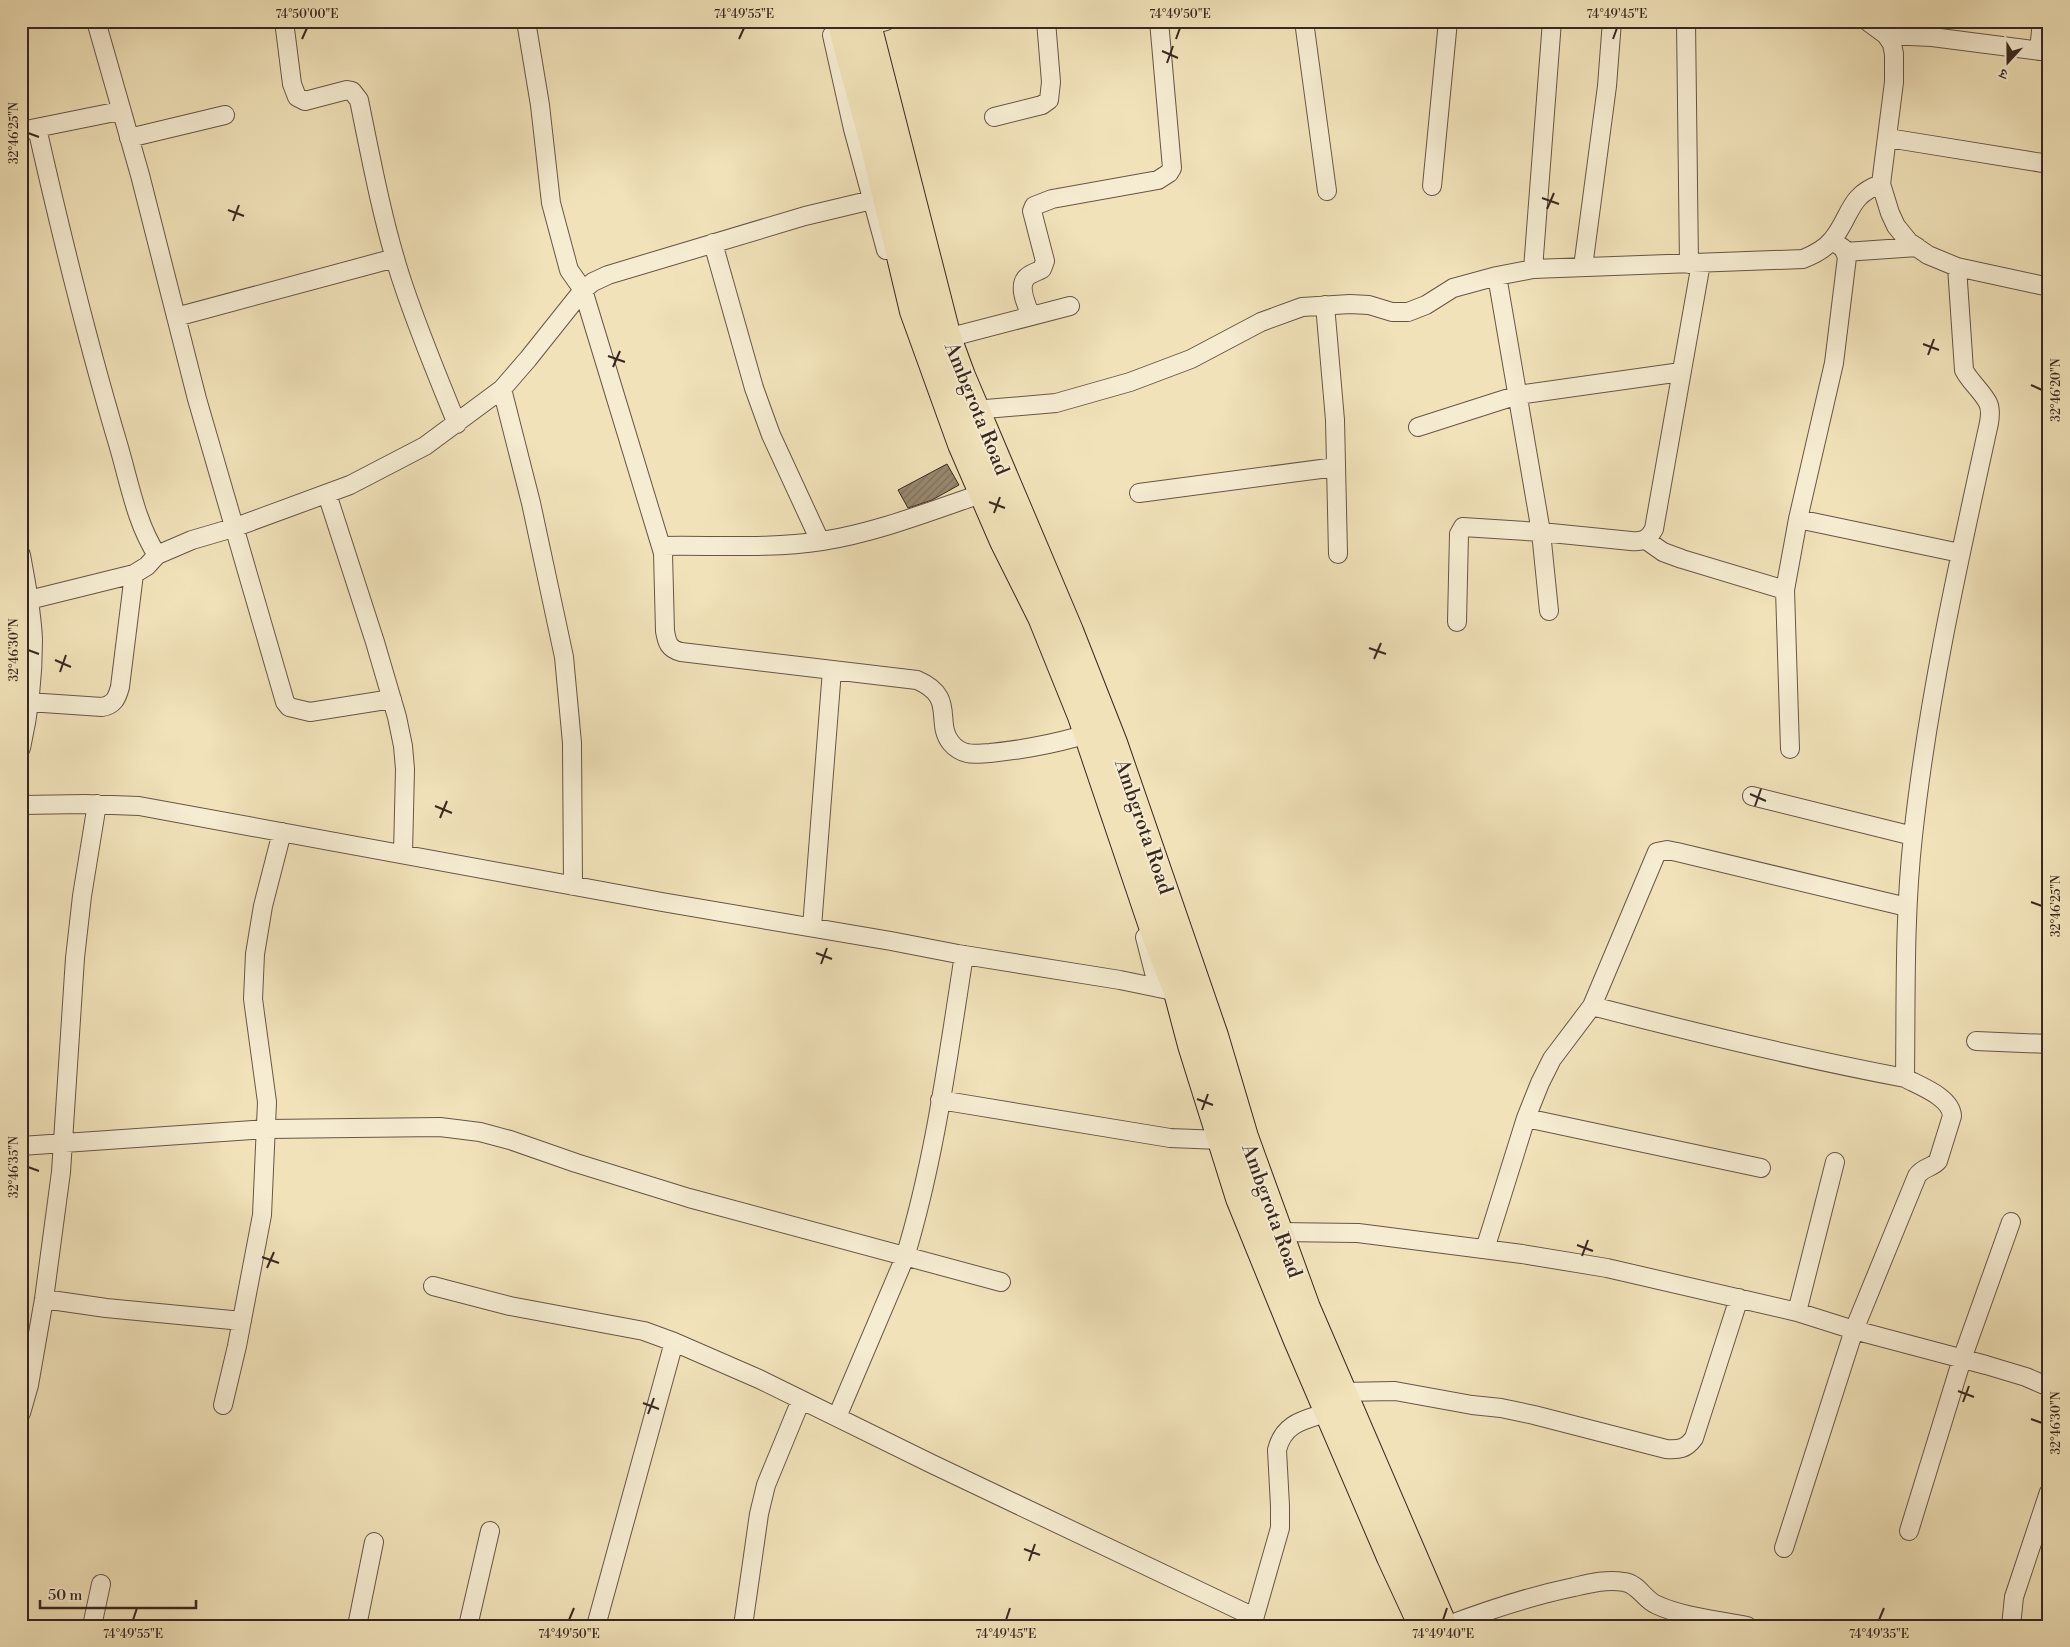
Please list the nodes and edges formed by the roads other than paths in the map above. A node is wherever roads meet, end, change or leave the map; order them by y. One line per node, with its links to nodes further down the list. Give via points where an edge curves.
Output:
1 (96, 21): 17 (street)
2 (284, 21): 31 (street, via 296,97 305,101 347,90 359,100 376,186)
3 (526, 21): 38 (street, via 551,203 569,270)
4 (828, 21): 27 (street)
5 (1046, 21): 19 (street, via 1052,82 1048,100 1042,105)
6 (1159, 21): 42 (street, via 1172,168 1158,180 1052,199 1034,206 1032,211 1045,261 1042,269 1023,283)
7 (1304, 21): 26 (street)
8 (1448, 21): 25 (street)
9 (1552, 21): 35 (street)
10 (1612, 21): 34 (street)
11 (1686, 21): 32 (street)
12 (1867, 21): 15 (street)
13 (2042, 21): 16 (street)
14 (865, 22): 43 (main road, Ambgrota Road); 86 (main road, via 873,139 922,337 962,444 1004,541 1042,617 1078,707 1155,932)
15 (1886, 35): 16 (street, via 1932,37); 22 (street, via 1894,54)
16 (2044, 52)
17 (120, 111): 20 (street); 21 (street)
18 (225, 115): 21 (street)
19 (994, 117)
20 (29, 130): 63 (street, via 109,415 144,531)
21 (129, 138): 41 (street)
22 (1888, 138): 23 (street); 24 (street)
23 (2049, 164)
24 (1881, 184): 29 (street, via 1858,196); 30 (street, via 1896,226)
25 (1432, 186)
26 (1327, 192)
27 (872, 200): 28 (street); 53 (street, via 910,338)
28 (713, 243): 38 (street, via 608,275); 58 (street, via 766,420)
29 (1839, 246): 30 (street); 32 (street, via 1803,259); 54 (street, via 1847,257 1834,363)
30 (1917, 247): 33 (street, via 1928,255)
31 (395, 258): 41 (street); 48 (street)
32 (1695, 264): 34 (street); 44 (street)
33 (1957, 266): 37 (street); 60 (street, via 1964,370 1989,403 1990,411)
34 (1583, 267): 35 (street)
35 (1533, 269): 36 (street)
36 (1497, 276): 39 (street, via 1453,288 1408,312 1392,312 1368,305); 46 (street)
37 (2049, 287)
38 (583, 290): 45 (street); 59 (street)
39 (1325, 305): 47 (street, via 1302,307 1278,315 1190,359 1083,397 1039,406); 50 (street)
40 (1070, 306): 42 (street)
41 (176, 316): 55 (street)
42 (1031, 316): 43 (street)
43 (947, 338): 47 (main road, Ambgrota Road)
44 (1681, 372): 46 (street); 57 (street, via 1654,529)
45 (502, 389): 48 (street); 82 (street, via 531,503 564,657 572,743)
46 (1518, 395): 49 (street); 56 (street)
47 (974, 410): 100 (main road, Ambgrota Road, via 1069,631 1113,743 1208,1018)
48 (457, 424): 52 (street, via 425,446)
49 (1418, 427)
50 (1336, 467): 51 (street); 61 (street)
51 (1139, 493)
52 (327, 494): 55 (street); 71 (street)
53 (972, 498): 58 (street, via 849,536); 73 (street, via 1047,660)
54 (1798, 519): 60 (street); 65 (street)
55 (233, 528): 63 (street); 71 (street, via 281,693 289,707 310,712)
56 (1541, 532): 57 (street); 67 (street); 69 (street, via 1461,528)
57 (1646, 540): 65 (street, via 1663,552 1682,559)
58 (820, 541): 59 (street)
59 (661, 546): 70 (street, via 666,639 672,649)
60 (1960, 553): 80 (street, via 1930,712)
61 (1338, 554)
62 (21, 555): 66 (street)
63 (157, 555): 64 (street)
64 (134, 574): 66 (street); 72 (street, via 120,687 114,702 102,707)
65 (1785, 590): 75 (street)
66 (29, 600): 68 (street)
67 (1549, 611)
68 (26, 620): 72 (street, via 33,640)
69 (1457, 622)
70 (832, 670): 73 (street, via 927,684 942,705 952,744 968,754 1048,745); 84 (street)
71 (392, 699): 81 (street, via 405,769)
72 (28, 702): 74 (street)
73 (1077, 737): 86 (street)
74 (21, 748)
75 (1790, 749)
76 (1752, 796): 80 (street)
77 (97, 804): 78 (street); 79 (street, via 138,806); 95 (street, via 75,958)
78 (21, 805)
79 (282, 832): 81 (street); 93 (street, via 263,906 255,954 253,999 267,1102)
80 (1913, 836): 83 (street)
81 (402, 854): 82 (street)
82 (573, 886): 84 (street)
83 (1907, 907): 87 (street, via 1661,850 1654,857); 90 (street)
84 (812, 927): 85 (street)
85 (964, 955): 86 (street); 91 (street)
86 (1168, 990): 94 (main road, via 1192,1045)
87 (1592, 1006): 90 (street, via 1793,1056); 92 (street, via 1552,1059)
88 (1976, 1041): 89 (street)
89 (2049, 1044)
90 (1905, 1078): 109 (street, via 1943,1100 1952,1109 1952,1116 1938,1161 1923,1168 1917,1176)
91 (940, 1100): 94 (street, via 1170,1138); 102 (street, via 929,1164)
92 (1526, 1118): 98 (street); 101 (street)
93 (267, 1129): 95 (street); 102 (street, via 440,1127 480,1132 689,1198); 108 (street, via 262,1215)
94 (1221, 1140): 114 (main road, via 1260,1249)
95 (63, 1143): 96 (street); 106 (street)
96 (21, 1146)
97 (1835, 1162): 107 (street)
98 (1762, 1168)
99 (2011, 1222): 111 (street)
100 (1277, 1232): 101 (street, via 1358,1233); 114 (main road, Ambgrota Road)
101 (1486, 1249): 105 (street, via 1607,1268)
102 (904, 1257): 103 (street); 117 (street)
103 (1001, 1282)
104 (433, 1286): 110 (street, via 510,1306 644,1331)
105 (1739, 1298): 107 (street); 114 (street, via 1694,1438 1683,1449 1666,1449 1534,1414 1409,1392)
106 (44, 1299): 108 (street); 116 (street)
107 (1797, 1312): 109 (street)
108 (242, 1321): 115 (street)
109 (1854, 1330): 111 (street); 122 (street)
110 (674, 1342): 113 (street); 128 (street)
111 (1962, 1359): 112 (street); 120 (street)
112 (2049, 1387)
113 (801, 1400): 117 (street); 129 (street, via 766,1485)
114 (1335, 1402): 124 (street, via 1289,1426 1279,1442 1280,1528); 130 (main road, via 1391,1557); 131 (main road, Ambgrota Road, via 1386,1490)
115 (223, 1405)
116 (21, 1413)
117 (837, 1418): 124 (street)
118 (2049, 1492): 133 (street, via 2014,1597)
119 (490, 1531): 127 (street)
120 (1909, 1531)
121 (374, 1542): 126 (street)
122 (1784, 1548)
123 (101, 1584): 125 (street)
124 (1253, 1621)
125 (92, 1626)
126 (357, 1626)
127 (468, 1626)
128 (596, 1626)
129 (743, 1626)
130 (1423, 1626)
131 (1445, 1626): 132 (street, via 1559,1590 1604,1581 1632,1584 1655,1604 1668,1610)
132 (1747, 1626)
133 (2011, 1626)

